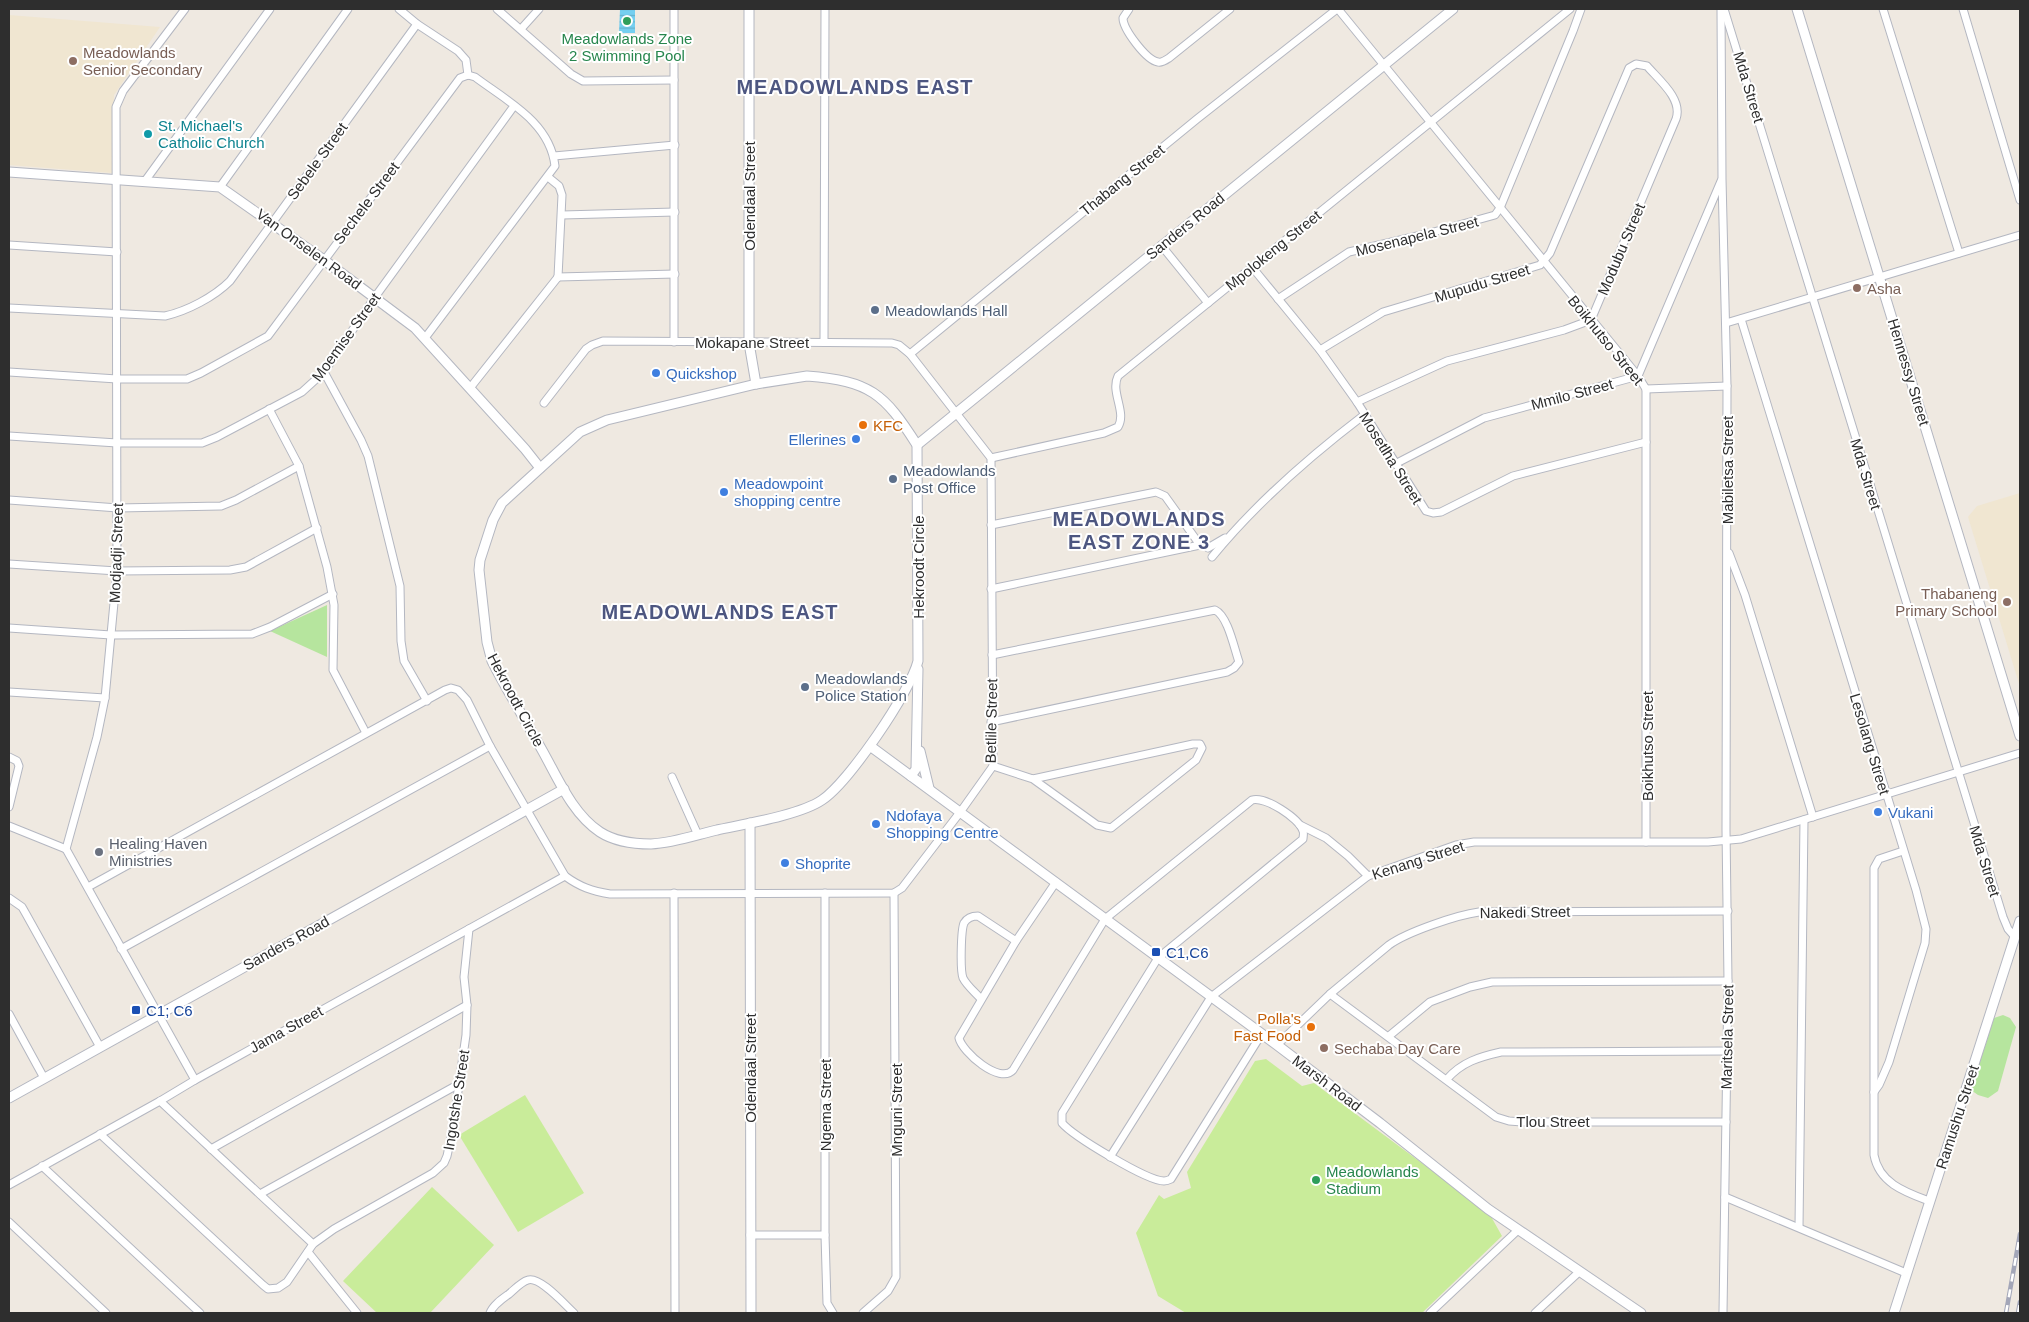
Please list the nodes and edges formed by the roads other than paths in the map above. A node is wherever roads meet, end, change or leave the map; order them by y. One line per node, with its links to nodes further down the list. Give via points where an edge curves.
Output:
1 (185, 9): 32 (street, Modjadji Street, via 119,100)
2 (270, 9): 34 (street)
3 (348, 9): 35 (street)
4 (399, 9): 20 (street)
5 (497, 9): 21 (street)
6 (539, 9): 21 (street)
7 (674, 9): 25 (street)
8 (749, 9): 64 (street, Odendaal Street)
9 (824, 9): 62 (street)
10 (1230, 9): 19 (street, via 1161,62 1148,56 1130,36 1123,22)
11 (1337, 9): 22 (street, Boikhutso Street); 66 (street, Thabang Street)
12 (1453, 9): 22 (street, Sanders Road)
13 (1570, 9): 27 (street, Mpolokeng Street)
14 (1581, 9): 37 (street)
15 (1722, 9): 33 (street); 53 (street, Mda Street)
16 (1797, 9): 51 (street, Hennessy Street)
17 (1883, 9): 45 (street)
18 (1963, 9): 36 (street)
19 (1127, 10)
20 (417, 24): 24 (street, via 458,51 466,60); 40 (street, Sebele Street)
21 (521, 29): 25 (street, via 571,74 583,80)
22 (1383, 65): 27 (street, Boikhutso Street); 43 (street, Sanders Road)
23 (1647, 66): 47 (street, Mupudu Street, via 1636,64 1629,68); 59 (street, Modubu Street, via 1675,100 1678,114)
24 (468, 75): 26 (street); 46 (street, Sechele Street, via 460,78)
25 (674, 80): 28 (street)
26 (514, 106): 29 (street, via 540,130); 52 (street, Moemise Street)
27 (1431, 122): 37 (street, Boikhutso Street); 48 (street, Mpolokeng Street)
28 (674, 145): 29 (street); 38 (street)
29 (554, 156): 31 (street, via 555,166)
30 (9, 172): 32 (street)
31 (548, 177): 39 (street, via 559,186); 61 (street)
32 (116, 179): 34 (street); 44 (street, Modjadji Street)
33 (1722, 180): 60 (street, Mabiletsa Street); 69 (street)
34 (146, 181): 35 (street)
35 (220, 187): 40 (street, Van Onselen Road)
36 (2020, 200)
37 (1500, 208): 47 (street, Boikhutso Street); 54 (street, Mosenapela Street, via 1492,216 1480,220 1350,252)
38 (675, 212): 39 (street); 49 (street)
39 (562, 215): 50 (street)
40 (272, 223): 46 (street, Van Onselen Road); 57 (street, Sebele Street, via 230,281 218,292 166,316)
41 (2020, 235): 45 (street)
42 (9, 245): 44 (street)
43 (1161, 245): 55 (street); 78 (street, Sanders Road)
44 (117, 252): 57 (street, Modjadji Street)
45 (1959, 253): 51 (street)
46 (324, 260): 52 (street, Van Onselen Road); 70 (street, Sechele Street, via 272,332 259,342 187,379)
47 (1544, 262): 59 (street, Boikhutso Street); 65 (street, Mupudu Street, via 1531,269 1383,312)
48 (1252, 267): 54 (street, Mosetlha Street); 55 (street, Mpolokeng Street)
49 (674, 274): 50 (street); 63 (street)
50 (558, 276): 73 (street)
51 (1880, 277): 53 (street); 109 (street, Hennessy Street)
52 (375, 298): 61 (street, Van Onselen Road); 68 (street, Moemise Street)
53 (1812, 298): 58 (street); 117 (street, Mda Street)
54 (1278, 299): 65 (street, Mosetlha Street)
55 (1208, 303): 84 (street, Mpolokeng Street, via 1118,376 1115,389 1121,418 1118,427 1104,433)
56 (9, 308): 57 (street, Sebele Street)
57 (116, 315): 70 (street, Modjadji Street)
58 (1741, 319): 60 (street); 123 (street, Lesolang Street)
59 (1591, 320): 69 (street, Boikhutso Street); 75 (street, via 1447,360)
60 (1726, 323): 72 (street, Mabiletsa Street)
61 (425, 338): 73 (street, Van Onselen Road)
62 (824, 341): 64 (street, Mokapane Street); 66 (street, Mokapane Street, via 892,343)
63 (674, 342): 64 (street, Mokapane Street); 76 (street, Mokapane Street, via 603,341 592,345)
64 (749, 343): 71 (street, Odendaal Street)
65 (1320, 350): 75 (street, Mosetlha Street)
66 (910, 354): 78 (street, Mokapane Street)
67 (9, 372): 70 (street, Sechele Street)
68 (324, 372): 77 (street, Moemise Street, via 309,387); 106 (street, via 368,456 400,586 404,661)
69 (1638, 376): 74 (street, Boikhutso Street); 85 (street, Mmilo Street, via 1484,418)
70 (116, 378): 82 (street, Modjadji Street)
71 (756, 384): 83 (street, Hekroodt Circle, via 807,376 843,380 862,386 890,406); 87 (street, Hekroodt Circle, via 593,425 580,432)
72 (1727, 386): 74 (street); 94 (street, Mabiletsa Street)
73 (470, 388): 87 (street, Van Onselen Road)
74 (1646, 389): 81 (street, Boikhutso Street)
75 (1357, 402): 79 (street, Mosetlha Street)
76 (544, 403)
77 (269, 409): 82 (street, Moemise Street, via 202,443); 86 (street)
78 (955, 413): 83 (street, Sanders Road); 84 (street)
79 (1364, 415): 85 (street, Mosetlha Street); 92 (street, via 1281,485)
80 (9, 436): 82 (street, Moemise Street)
81 (1646, 442): 85 (street, Mosetlha Street, via 1513,476 1433,513 1423,508); 134 (street, Boikhutso Street)
82 (117, 443): 89 (street, Modjadji Street)
83 (917, 444): 103 (street, Hekroodt Circle)
84 (991, 458): 90 (street, Betlile Street)
85 (1395, 464)
86 (299, 466): 89 (street, via 221,506); 91 (street)
87 (540, 468): 122 (street, Hekroodt Circle, via 497,510 480,560 479,582 492,661)
88 (9, 500): 89 (street)
89 (118, 508): 97 (street, Modjadji Street)
90 (991, 525): 98 (street, Betlile Street); 98 (street, via 1156,492 1165,496 1200,545)
91 (317, 528): 97 (street, via 239,569); 99 (street)
92 (1230, 535): 93 (street); 95 (street)
93 (1208, 548)
94 (1727, 548): 115 (street, Mabiletsa Street); 127 (street, via 1745,595)
95 (1212, 557)
96 (9, 564): 97 (street)
97 (117, 571): 101 (street, Modjadji Street)
98 (991, 589): 102 (street, Betlile Street)
99 (333, 594): 101 (street, via 270,628 252,634); 108 (street, via 333,670)
100 (9, 628): 101 (street)
101 (111, 634): 105 (street, Modjadji Street)
102 (992, 655): 107 (street, Betlile Street); 107 (street, via 1215,610 1226,621 1239,662 1227,672)
103 (918, 661): 110 (street); 112 (street, Hekroodt Circle, via 909,685)
104 (9, 692): 105 (street)
105 (105, 698): 135 (street, Modjadji Street)
106 (427, 701): 108 (street); 111 (street, via 445,690 458,690)
107 (991, 722): 116 (street, Betlile Street)
108 (366, 733): 140 (street)
109 (2020, 736)
110 (916, 739): 118 (street, via 916,769); 121 (street)
111 (490, 746): 125 (street); 152 (street)
112 (870, 746): 118 (street, Marsh Road); 129 (street, Hekroodt Circle, via 824,799)
113 (2020, 753): 117 (street, Kenang Street)
114 (9, 757): 124 (street, via 18,766)
115 (1728, 760): 133 (street, Maritsela Street)
116 (993, 766): 120 (street); 126 (street, Betlile Street)
117 (1958, 773): 123 (street, Kenang Street); 150 (street, Mda Street, via 2003,917)
118 (911, 776): 121 (street, Marsh Road)
119 (672, 777): 132 (street)
120 (1033, 779): 120 (street, via 1097,825 1111,828 1196,760 1202,751 1200,744 1193,744)
121 (929, 788): 126 (street, Marsh Road)
122 (564, 789): 125 (street, Sanders Road); 132 (street, Hekroodt Circle, via 584,819 611,838 651,844)
123 (1885, 795): 127 (street, Kenang Street); 136 (street, Lesolang Street)
124 (9, 808)
125 (527, 809): 137 (street); 160 (street, Sanders Road)
126 (961, 811): 139 (street, Marsh Road); 142 (street, Betlile Street, via 910,879)
127 (1813, 817): 128 (street, Kenang Street)
128 (1804, 820): 133 (street, Kenang Street); 183 (street)
129 (750, 823): 132 (street, Hekroodt Circle); 143 (street, Odendaal Street)
130 (1298, 824): 138 (street, via 1326,838); 147 (street, via 1273,804 1260,798 1252,800); 153 (street, via 1303,831 1303,839)
131 (9, 826): 135 (street)
132 (698, 835)
133 (1727, 841): 134 (street, Kenang Street); 146 (street, Maritsela Street)
134 (1646, 842): 138 (street, Kenang Street, via 1462,843)
135 (66, 849): 140 (street)
136 (1903, 851): 170 (street, Lesolang Street, via 1925,927 1925,943 1888,1062); 170 (street, via 1879,859 1874,868)
137 (565, 876): 141 (street, via 593,892); 149 (street, Jama Street)
138 (1368, 876): 156 (street, Kenang Street)
139 (1056, 882): 147 (street, Marsh Road); 151 (street)
140 (88, 887): 152 (street)
141 (674, 893): 143 (street); 196 (street)
142 (894, 893): 144 (street); 199 (street, Mnguni Street, via 896,1277 888,1290)
143 (750, 894): 144 (street); 185 (street, Odendaal Street)
144 (825, 894): 186 (street, Ngema Street)
145 (9, 898): 164 (street, via 26,914)
146 (1728, 911): 154 (street, Maritsela Street); 155 (street, Nakedi Street, via 1469,913 1393,942)
147 (1105, 919): 153 (street, Marsh Road); 157 (street, via 1014,1070 1007,1075 997,1074 974,1058 960,1042 961,1033)
148 (2020, 921): 150 (street, Ramushu Street)
149 (468, 929): 158 (street, Ingotshe Street, via 464,977); 168 (street, Jama Street)
150 (2015, 937): 181 (street, Ramushu Street)
151 (1016, 941): 157 (street); 157 (street, via 978,916 965,922 962,975)
152 (121, 949): 160 (street)
153 (1158, 958): 156 (street, Marsh Road); 176 (street, via 1062,1115 1062,1123 1066,1127)
154 (1728, 982): 162 (street, via 1492,982 1430,1002); 165 (street, Maritsela Street)
155 (1330, 994): 162 (street, Tlou Street); 163 (street, Nakedi Street)
156 (1211, 996): 161 (street, Marsh Road); 176 (street)
157 (981, 999)
158 (467, 1005): 169 (street, Ingotshe Street); 175 (street)
159 (9, 1014): 166 (street)
160 (158, 1015): 164 (street, Sanders Road); 168 (street)
161 (1261, 1035): 163 (street, Marsh Road); 176 (street, via 1171,1180 1159,1180)
162 (1388, 1036): 167 (street, Tlou Street)
163 (1276, 1045): 184 (street, Marsh Road)
164 (100, 1047): 166 (street, Sanders Road)
165 (1727, 1051): 167 (street, via 1501,1052 1466,1062); 173 (street, Maritsela Street)
166 (44, 1078): 171 (street, Sanders Road)
167 (1446, 1079): 173 (street, Tlou Street, via 1496,1117 1509,1121)
168 (195, 1080): 172 (street, Jama Street)
169 (459, 1084): 179 (street); 187 (street, Ingotshe Street, via 447,1156 439,1168)
170 (1874, 1092): 181 (street, Lesolang Street, via 1873,1146 1877,1166 1890,1183)
171 (9, 1098)
172 (160, 1102): 174 (street, Jama Street); 175 (street)
173 (1726, 1122): 180 (street, Maritsela Street)
174 (100, 1134): 177 (street, Jama Street); 188 (street, Ingotshe Street, via 268,1289 287,1282)
175 (211, 1149): 179 (street)
176 (1110, 1157)
177 (42, 1166): 178 (street, Jama Street); 192 (street)
178 (9, 1185)
179 (260, 1194): 187 (street)
180 (1725, 1197): 183 (street); 203 (street, Maritsela Street)
181 (1929, 1201): 190 (street, Ramushu Street)
182 (9, 1222): 191 (street)
183 (1799, 1227): 190 (street)
184 (1518, 1230): 189 (street, Marsh Road); 200 (street)
185 (750, 1235): 186 (street); 197 (street, Odendaal Street)
186 (825, 1235): 198 (street, Ngema Street, via 827,1304)
187 (313, 1244): 188 (street, Ingotshe Street)
188 (308, 1252): 193 (street)
189 (1579, 1272): 201 (street); 202 (street, Marsh Road)
190 (1906, 1273): 204 (street, Ramushu Street)
191 (106, 1313)
192 (200, 1313)
193 (357, 1313)
194 (490, 1313): 195 (street, via 521,1283 531,1279 539,1280)
195 (574, 1313)
196 (675, 1313)
197 (751, 1313)
198 (833, 1313)
199 (863, 1313)
200 (1430, 1313)
201 (1535, 1313)
202 (1641, 1313)
203 (1723, 1313)
204 (1894, 1313)

